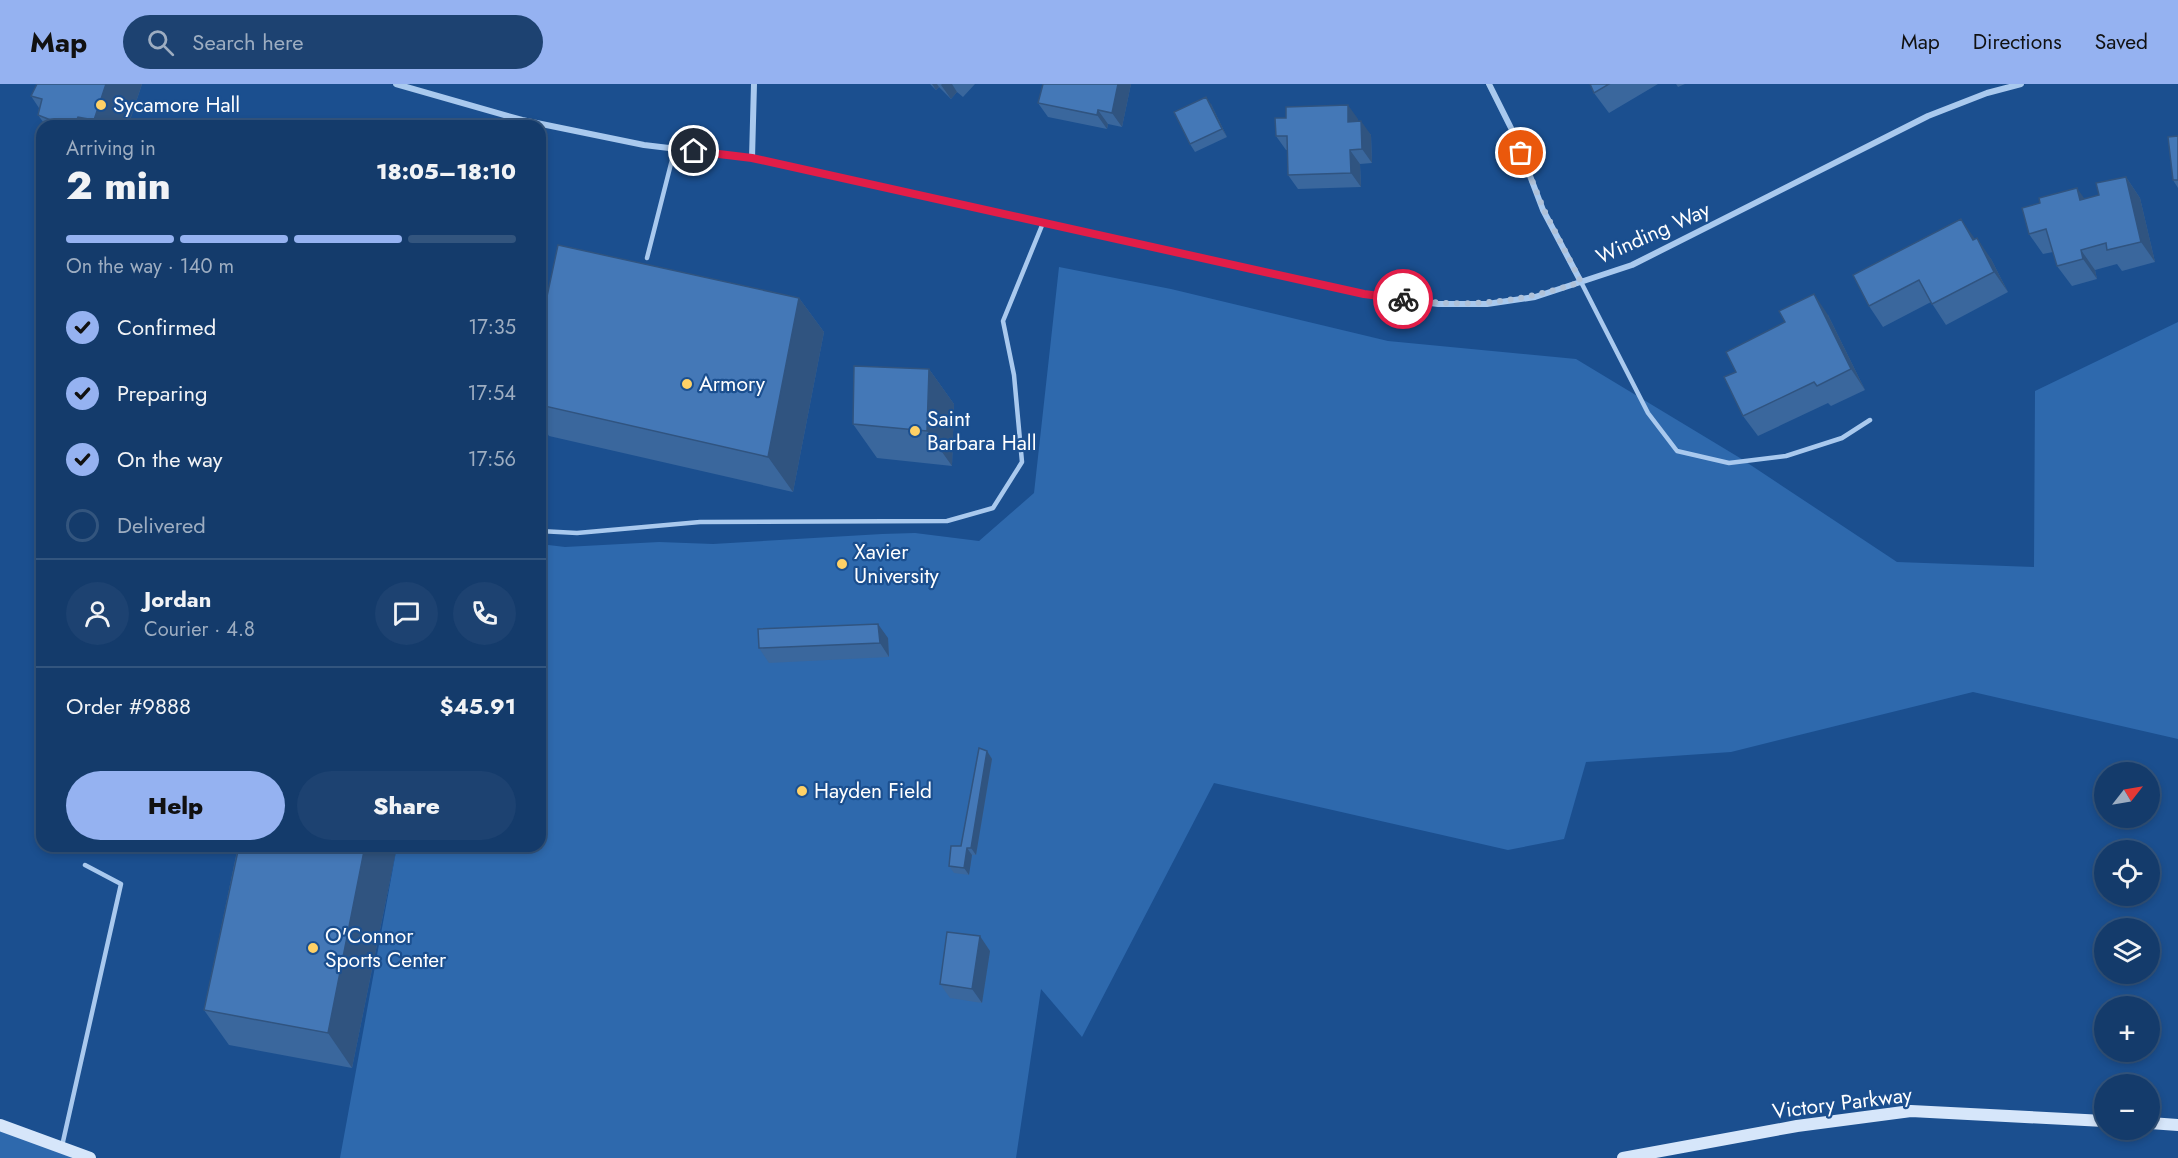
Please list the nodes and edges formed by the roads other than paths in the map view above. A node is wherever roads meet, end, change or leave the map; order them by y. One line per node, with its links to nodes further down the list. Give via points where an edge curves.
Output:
1 (396, 84): 5 (street, Winding Way)
2 (754, 84): 9 (street)
3 (1490, 84): 12 (street, via 1544,210)
4 (2021, 84): 12 (street, Winding Way, via 1928,116 1632,265)
5 (414, 87): 6 (street, Winding Way)
6 (522, 120)
7 (546, 124): 8 (street, Winding Way)
8 (675, 148): 9 (street, Winding Way); 11 (lane)
9 (752, 158): 10 (street, Winding Way)
10 (1043, 223): 12 (street, Winding Way, via 1364,294 1438,304 1487,304 1526,298); 14 (lane, via 1003,321 1014,375 1022,462 993,508 947,521 700,522 577,533)
11 (647, 258)
12 (1581, 282): 13 (lane, via 1648,413 1677,452 1729,463 1786,456 1842,438)
13 (1870, 420)
14 (546, 531)
15 (85, 865): 20 (lane, via 121,884)
16 (2094, 1120): 22 (street, Victory Parkway, via 1911,1111 1797,1126)
17 (2160, 1124): 19 (street)
18 (0, 1125): 20 (street)
19 (2178, 1125)
20 (62, 1148): 21 (street)
21 (90, 1158)
22 (1623, 1158)

